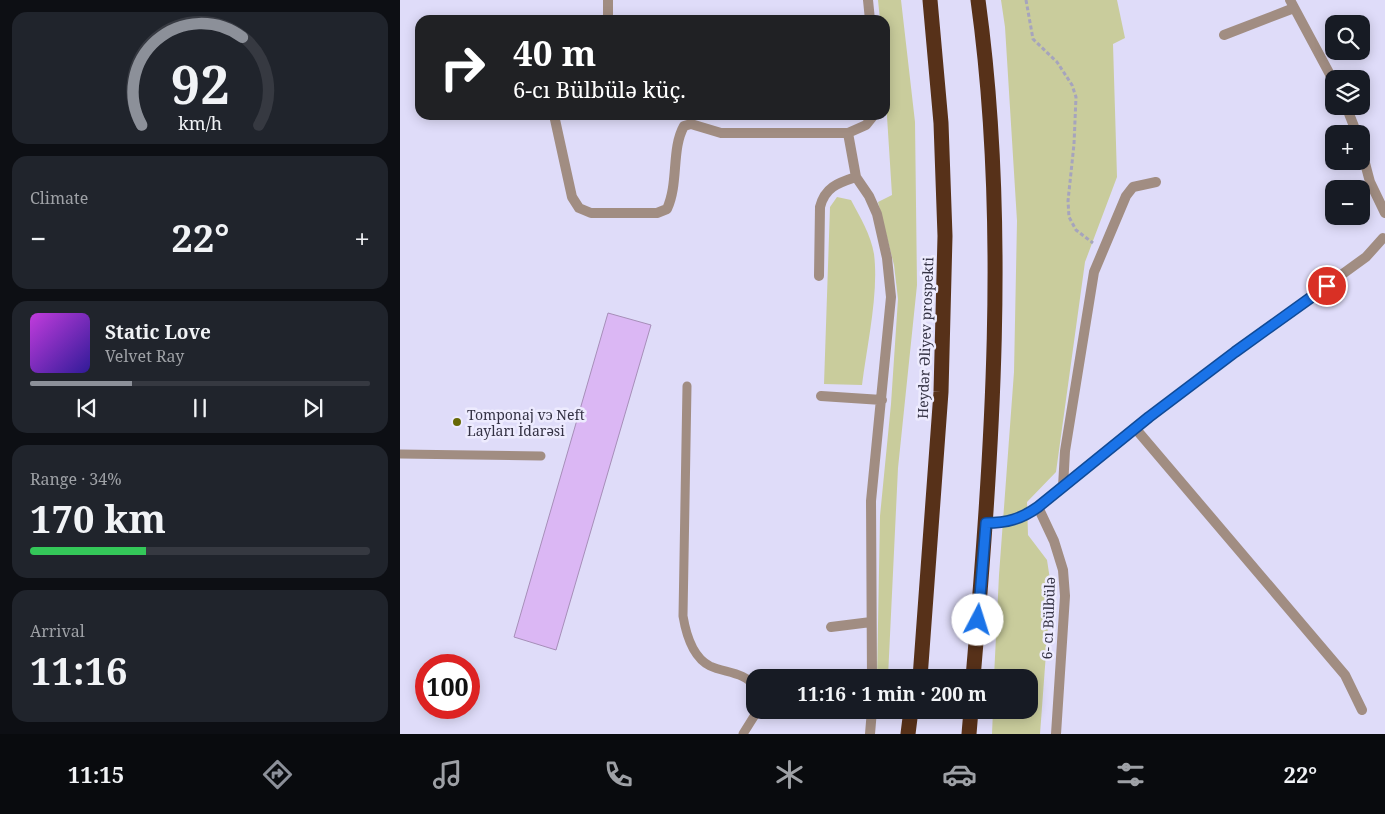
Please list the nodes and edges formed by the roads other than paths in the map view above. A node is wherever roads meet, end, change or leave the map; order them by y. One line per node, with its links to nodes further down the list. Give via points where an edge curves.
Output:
1 (608, 0): 6 (street)
2 (868, 0): 7 (street)
3 (930, 0): 28 (highway, Heydər Əliyev prospekti, via 942,123 946,236 941,392)
4 (978, 0): 27 (highway, via 990,121 995,230 993,395)
5 (1292, 4): 8 (street); 9 (street)
6 (608, 15)
7 (870, 15)
8 (1224, 35)
9 (1328, 70)
10 (555, 120): 12 (street, via 572,197 579,208 592,214 657,213 667,209 672,199 679,135 684,126 691,124 721,133)
11 (870, 120): 12 (street)
12 (848, 133): 14 (street)
13 (1367, 170): 16 (street)
14 (856, 177): 18 (street, via 836,184 822,197); 21 (street, via 877,214 887,258 891,297)
15 (1156, 182): 25 (street, via 1133,187 1126,196 1094,272 1072,400)
16 (1385, 213)
17 (1384, 239): 22 (street, via 1340,277)
18 (819, 276)
19 (687, 386): 35 (lane, via 685,632 693,649 709,666)
20 (821, 396): 21 (street)
21 (882, 400): 29 (street, via 871,501)
22 (1134, 428): 25 (street); 36 (street, via 1345,675)
23 (400, 454): 24 (lane)
24 (541, 456)
25 (1064, 487): 26 (street)
26 (1038, 507): 27 (street, via 1006,523); 47 (street, 6- cı Bülbülə, via 1063,570 1065,596)
27 (986, 523): 34 (highway)
28 (924, 614): 32 (highway); 33 (highway, Heydər Əliyev prospekti)
29 (872, 622): 30 (street); 31 (street)
30 (831, 627)
31 (872, 669)
32 (917, 669)
33 (921, 669)
34 (974, 669)
35 (746, 679)
36 (1362, 710)
37 (752, 719): 42 (lane)
38 (871, 719): 43 (street)
39 (910, 719): 44 (highway)
40 (917, 719): 45 (highway)
41 (970, 719): 46 (highway)
42 (743, 734)
43 (870, 734)
44 (908, 734)
45 (916, 734)
46 (969, 734)
47 (1056, 734)

